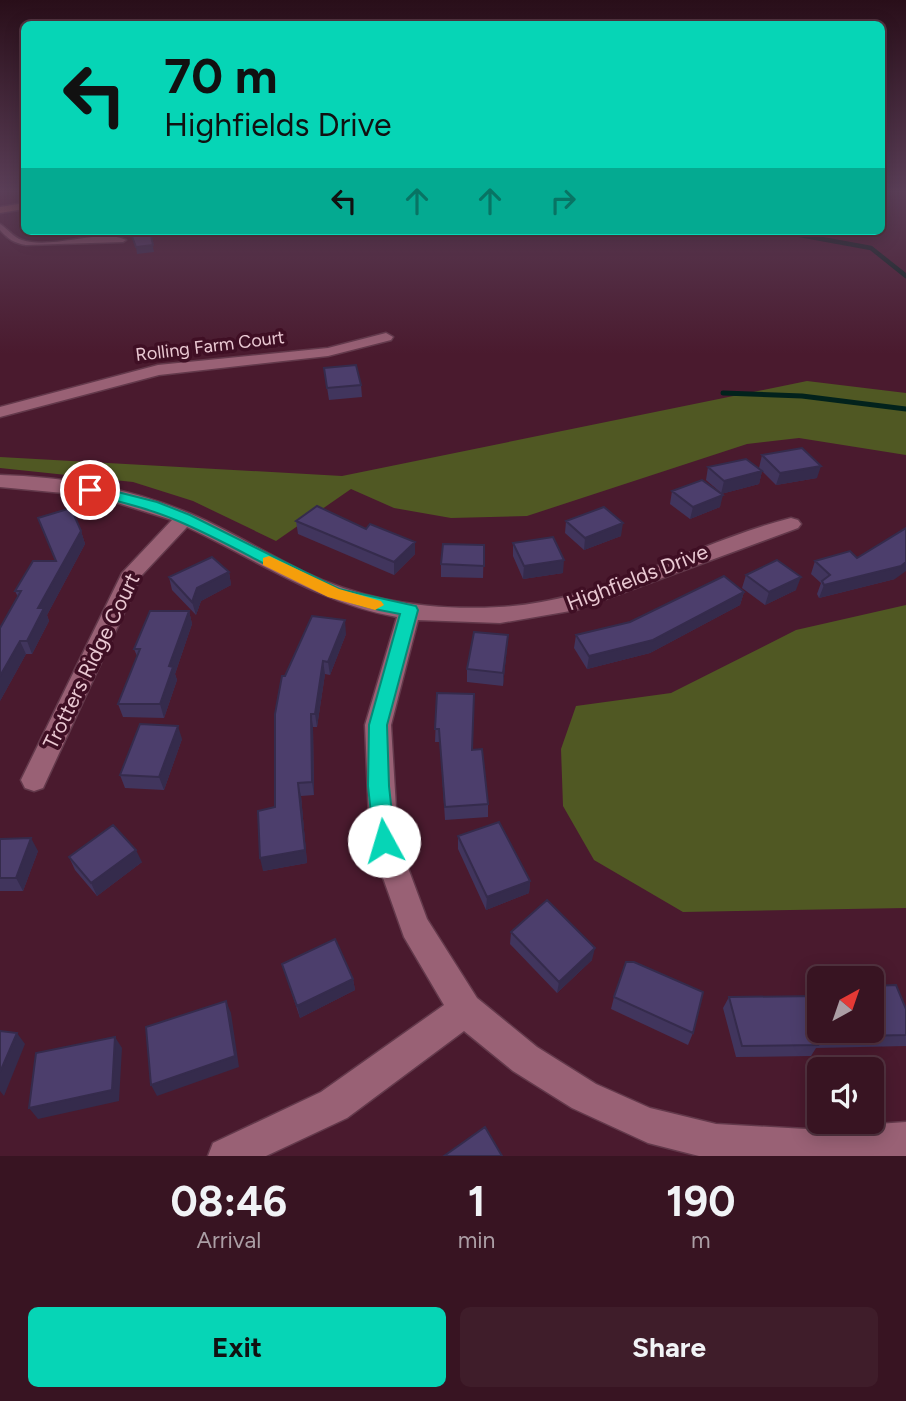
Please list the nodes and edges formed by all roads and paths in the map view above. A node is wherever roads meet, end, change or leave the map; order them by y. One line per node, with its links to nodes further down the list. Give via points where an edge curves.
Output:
1 (386, 337): 2 (street, Rolling Farm Court, via 328,352 158,370)
2 (0, 412)
3 (0, 481): 4 (street, Highfields Drive, via 111,494)
4 (185, 518): 6 (street, Highfields Drive, via 334,593); 7 (street, Trotters Ridge Court, via 132,573)
5 (791, 524): 6 (street, Highfields Drive, via 747,535 637,582 551,609 501,615)
6 (410, 610): 8 (street, via 378,725 384,841 415,927)
7 (34, 780)
8 (465, 1010): 10 (street, via 525,1059 584,1096 648,1125 716,1142); 11 (street, via 334,1105)
9 (906, 1140): 10 (street)
10 (807, 1151)
11 (226, 1156)

